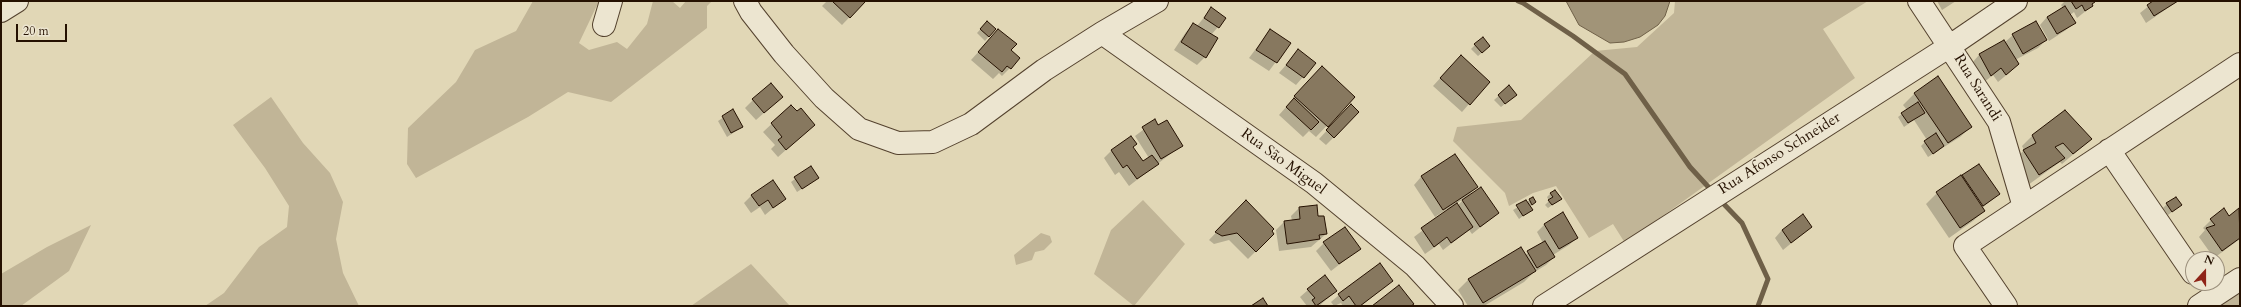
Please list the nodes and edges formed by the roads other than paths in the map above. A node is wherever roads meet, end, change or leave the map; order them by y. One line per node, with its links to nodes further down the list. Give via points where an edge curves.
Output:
1 (17, 1): 7 (street)
2 (611, 1): 8 (street)
3 (745, 1): 9 (street, via 784,54 824,98 859,129 898,143 932,142 971,124 1044,70)
4 (1157, 1): 9 (street)
5 (1919, 1): 10 (street, Rua Sarandi)
6 (2016, 1): 10 (street, Rua Afonso Schneider)
7 (1, 11)
8 (604, 25)
9 (1102, 32): 17 (street, Rua São Miguel, via 1314,183 1415,266)
10 (1950, 46): 13 (street, Rua Sarandi, via 1999,122); 18 (street, Rua Afonso Schneider)
11 (2240, 64): 12 (street)
12 (2109, 150): 13 (street); 14 (street)
13 (2024, 207): 19 (street, via 1965,246)
14 (2185, 262)
15 (2240, 279): 16 (street)
16 (2203, 296)
17 (1452, 306)
18 (1544, 306)
19 (2006, 306)

